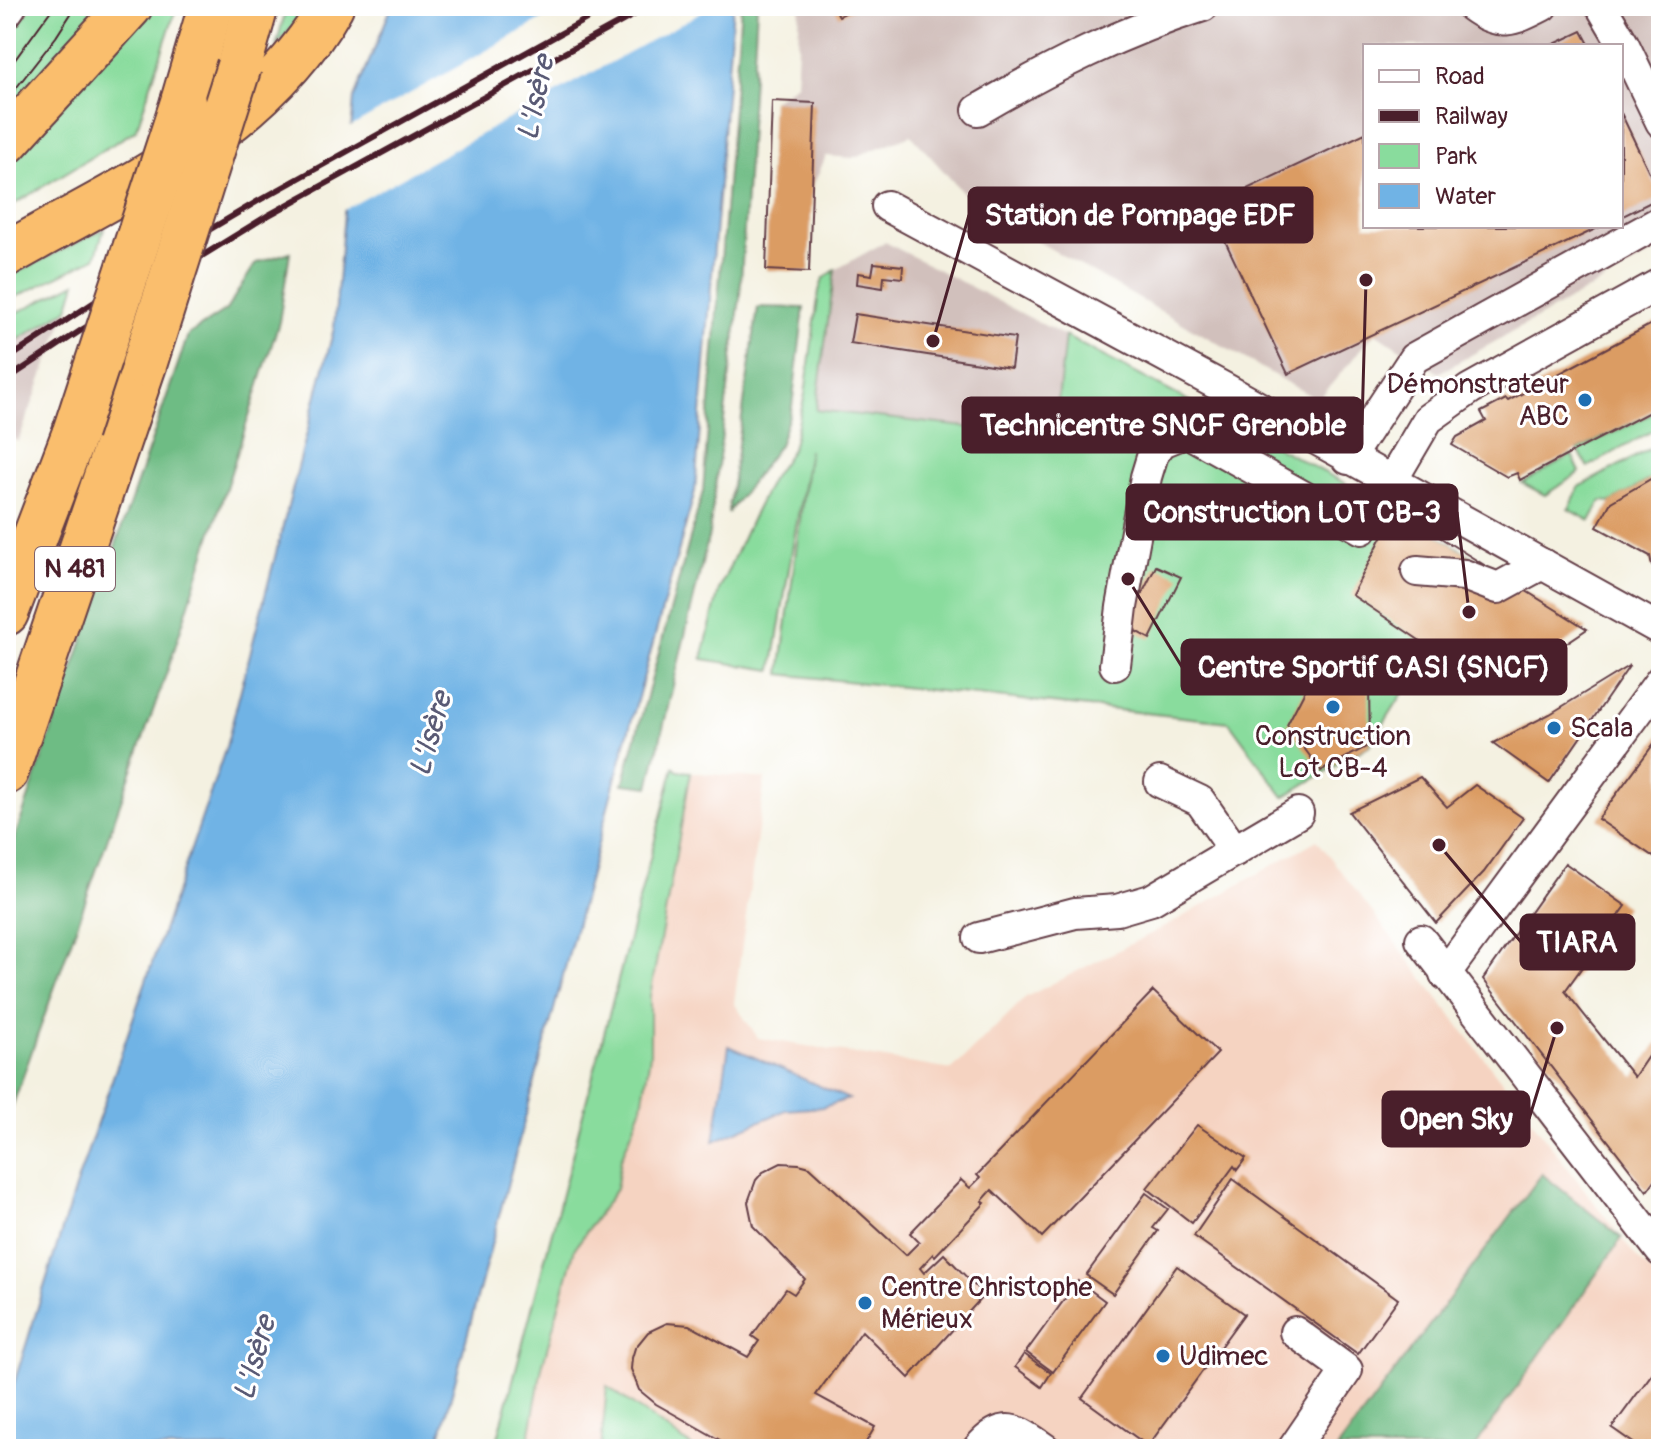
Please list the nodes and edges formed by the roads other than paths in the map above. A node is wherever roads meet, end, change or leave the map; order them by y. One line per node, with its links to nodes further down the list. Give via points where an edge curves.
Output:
1 (11, 6): 10 (street)
2 (130, 6): 13 (highway)
3 (211, 6): 23 (highway, N 481, bridge, via 75,432)
4 (256, 6): 27 (highway, N 481, bridge, via 144,365)
5 (331, 6): 16 (highway, via 279,77 213,133 142,180)
6 (1203, 6): 11 (street, via 1154,21 1056,65)
7 (1471, 6): 8 (street, via 1494,20 1516,19)
8 (1542, 6)
9 (1601, 6): 12 (street)
10 (6, 13)
11 (978, 110)
12 (1661, 122)
13 (6, 142)
14 (887, 206): 18 (street)
15 (1661, 221): 18 (street, via 1414,358)
16 (6, 255)
17 (1661, 283): 19 (street, via 1470,389 1428,419)
18 (1348, 459): 19 (street)
19 (1391, 482): 21 (street)
20 (1362, 529): 25 (street, via 1187,432 1162,442 1146,477)
21 (1542, 564): 22 (street, via 1498,588 1464,575); 24 (street)
22 (1417, 571)
23 (6, 613)
24 (1661, 630)
25 (1115, 665)
26 (1661, 680): 33 (street)
27 (6, 772)
28 (1160, 782): 30 (street, via 1200,801)
29 (1298, 813): 30 (street)
30 (1235, 851): 31 (street, via 1151,900)
31 (979, 938)
32 (1421, 940): 33 (street)
33 (1445, 974): 34 (street)
34 (1659, 1243)
35 (1295, 1332): 38 (street, via 1347,1370)
36 (978, 1449): 37 (street, via 1002,1429 1022,1432)
37 (1045, 1449)
38 (1293, 1449)

